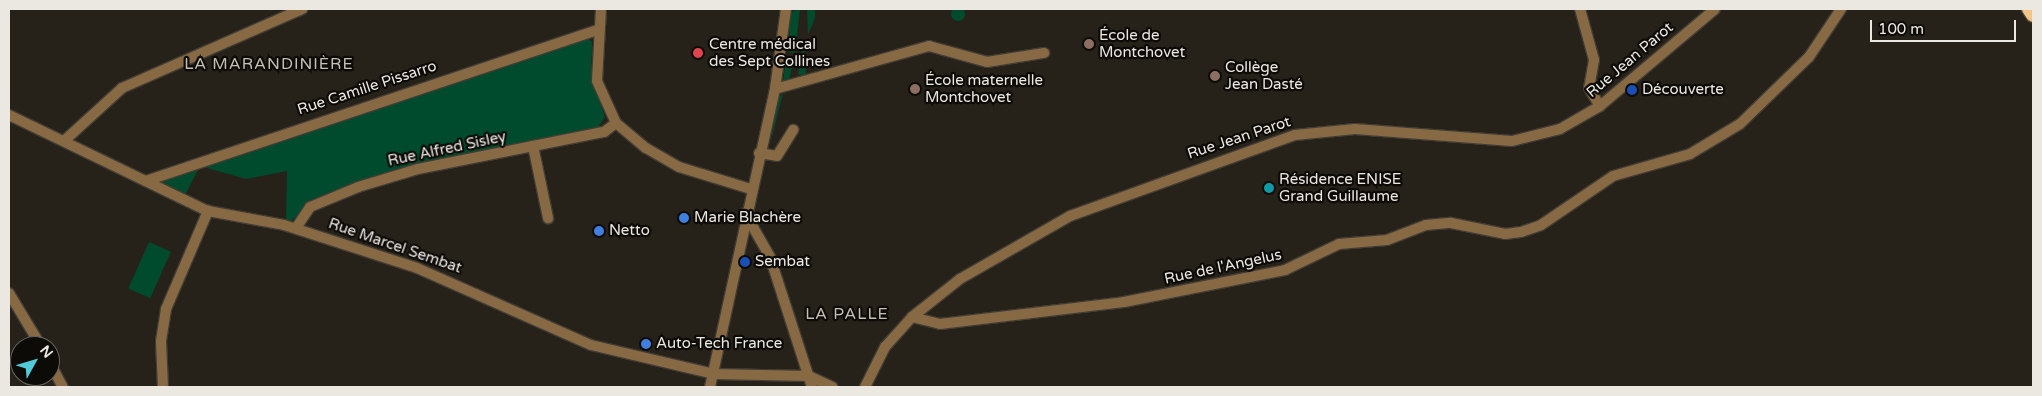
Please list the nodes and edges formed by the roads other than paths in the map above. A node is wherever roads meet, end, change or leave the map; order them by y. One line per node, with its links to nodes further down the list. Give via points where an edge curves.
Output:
1 (302, 9): 16 (street, via 122,88)
2 (601, 9): 9 (street)
3 (786, 9): 11 (street)
4 (1580, 9): 12 (street, via 1594,60 1589,88)
5 (1715, 9): 12 (street, Rue Jean Parot)
6 (1841, 9): 26 (street, Rue de l'Angelus, via 1809,57 1740,124 1690,154 1613,176 1555,217 1527,230 1505,234 1451,223 1426,225 1387,240 1339,244 1285,270 1124,302 940,324)
7 (2029, 9): 8 (highway)
8 (2033, 15)
9 (599, 29): 14 (street, via 597,81); 19 (street, Rue Camille Pissarro)
10 (1044, 53): 11 (street, via 987,62 929,46)
11 (775, 89): 18 (street)
12 (1600, 106): 26 (street, Rue Jean Parot, via 1560,129 1512,141 1355,129 1295,135 1242,150 1035,234 960,279)
13 (9, 115): 16 (street, Rue Marcel Sembat)
14 (616, 124): 17 (street, Rue Alfred Sisley, via 604,132); 20 (street, via 646,148 686,170)
15 (793, 130): 18 (street, via 777,156)
16 (64, 141): 19 (street, Rue Marcel Sembat)
17 (534, 146): 23 (street); 24 (street, Rue Alfred Sisley, via 418,169 358,186 310,207)
18 (759, 153): 20 (street)
19 (146, 181): 21 (street, Rue Marcel Sembat)
20 (750, 189): 22 (street)
21 (208, 212): 24 (street, Rue Marcel Sembat); 30 (street, via 166,310 161,340)
22 (745, 213): 28 (street); 29 (street, via 770,257)
23 (548, 218)
24 (296, 228): 28 (street, Rue Marcel Sembat, via 447,279 591,345)
25 (9, 293): 27 (street)
26 (912, 317): 34 (street, Rue Jean Parot, via 885,348)
27 (35, 336)
28 (714, 374): 29 (street, Rue Marcel Sembat); 31 (street)
29 (809, 376): 32 (street); 33 (street)
30 (162, 387)
31 (710, 387)
32 (812, 387)
33 (833, 387)
34 (866, 387)

